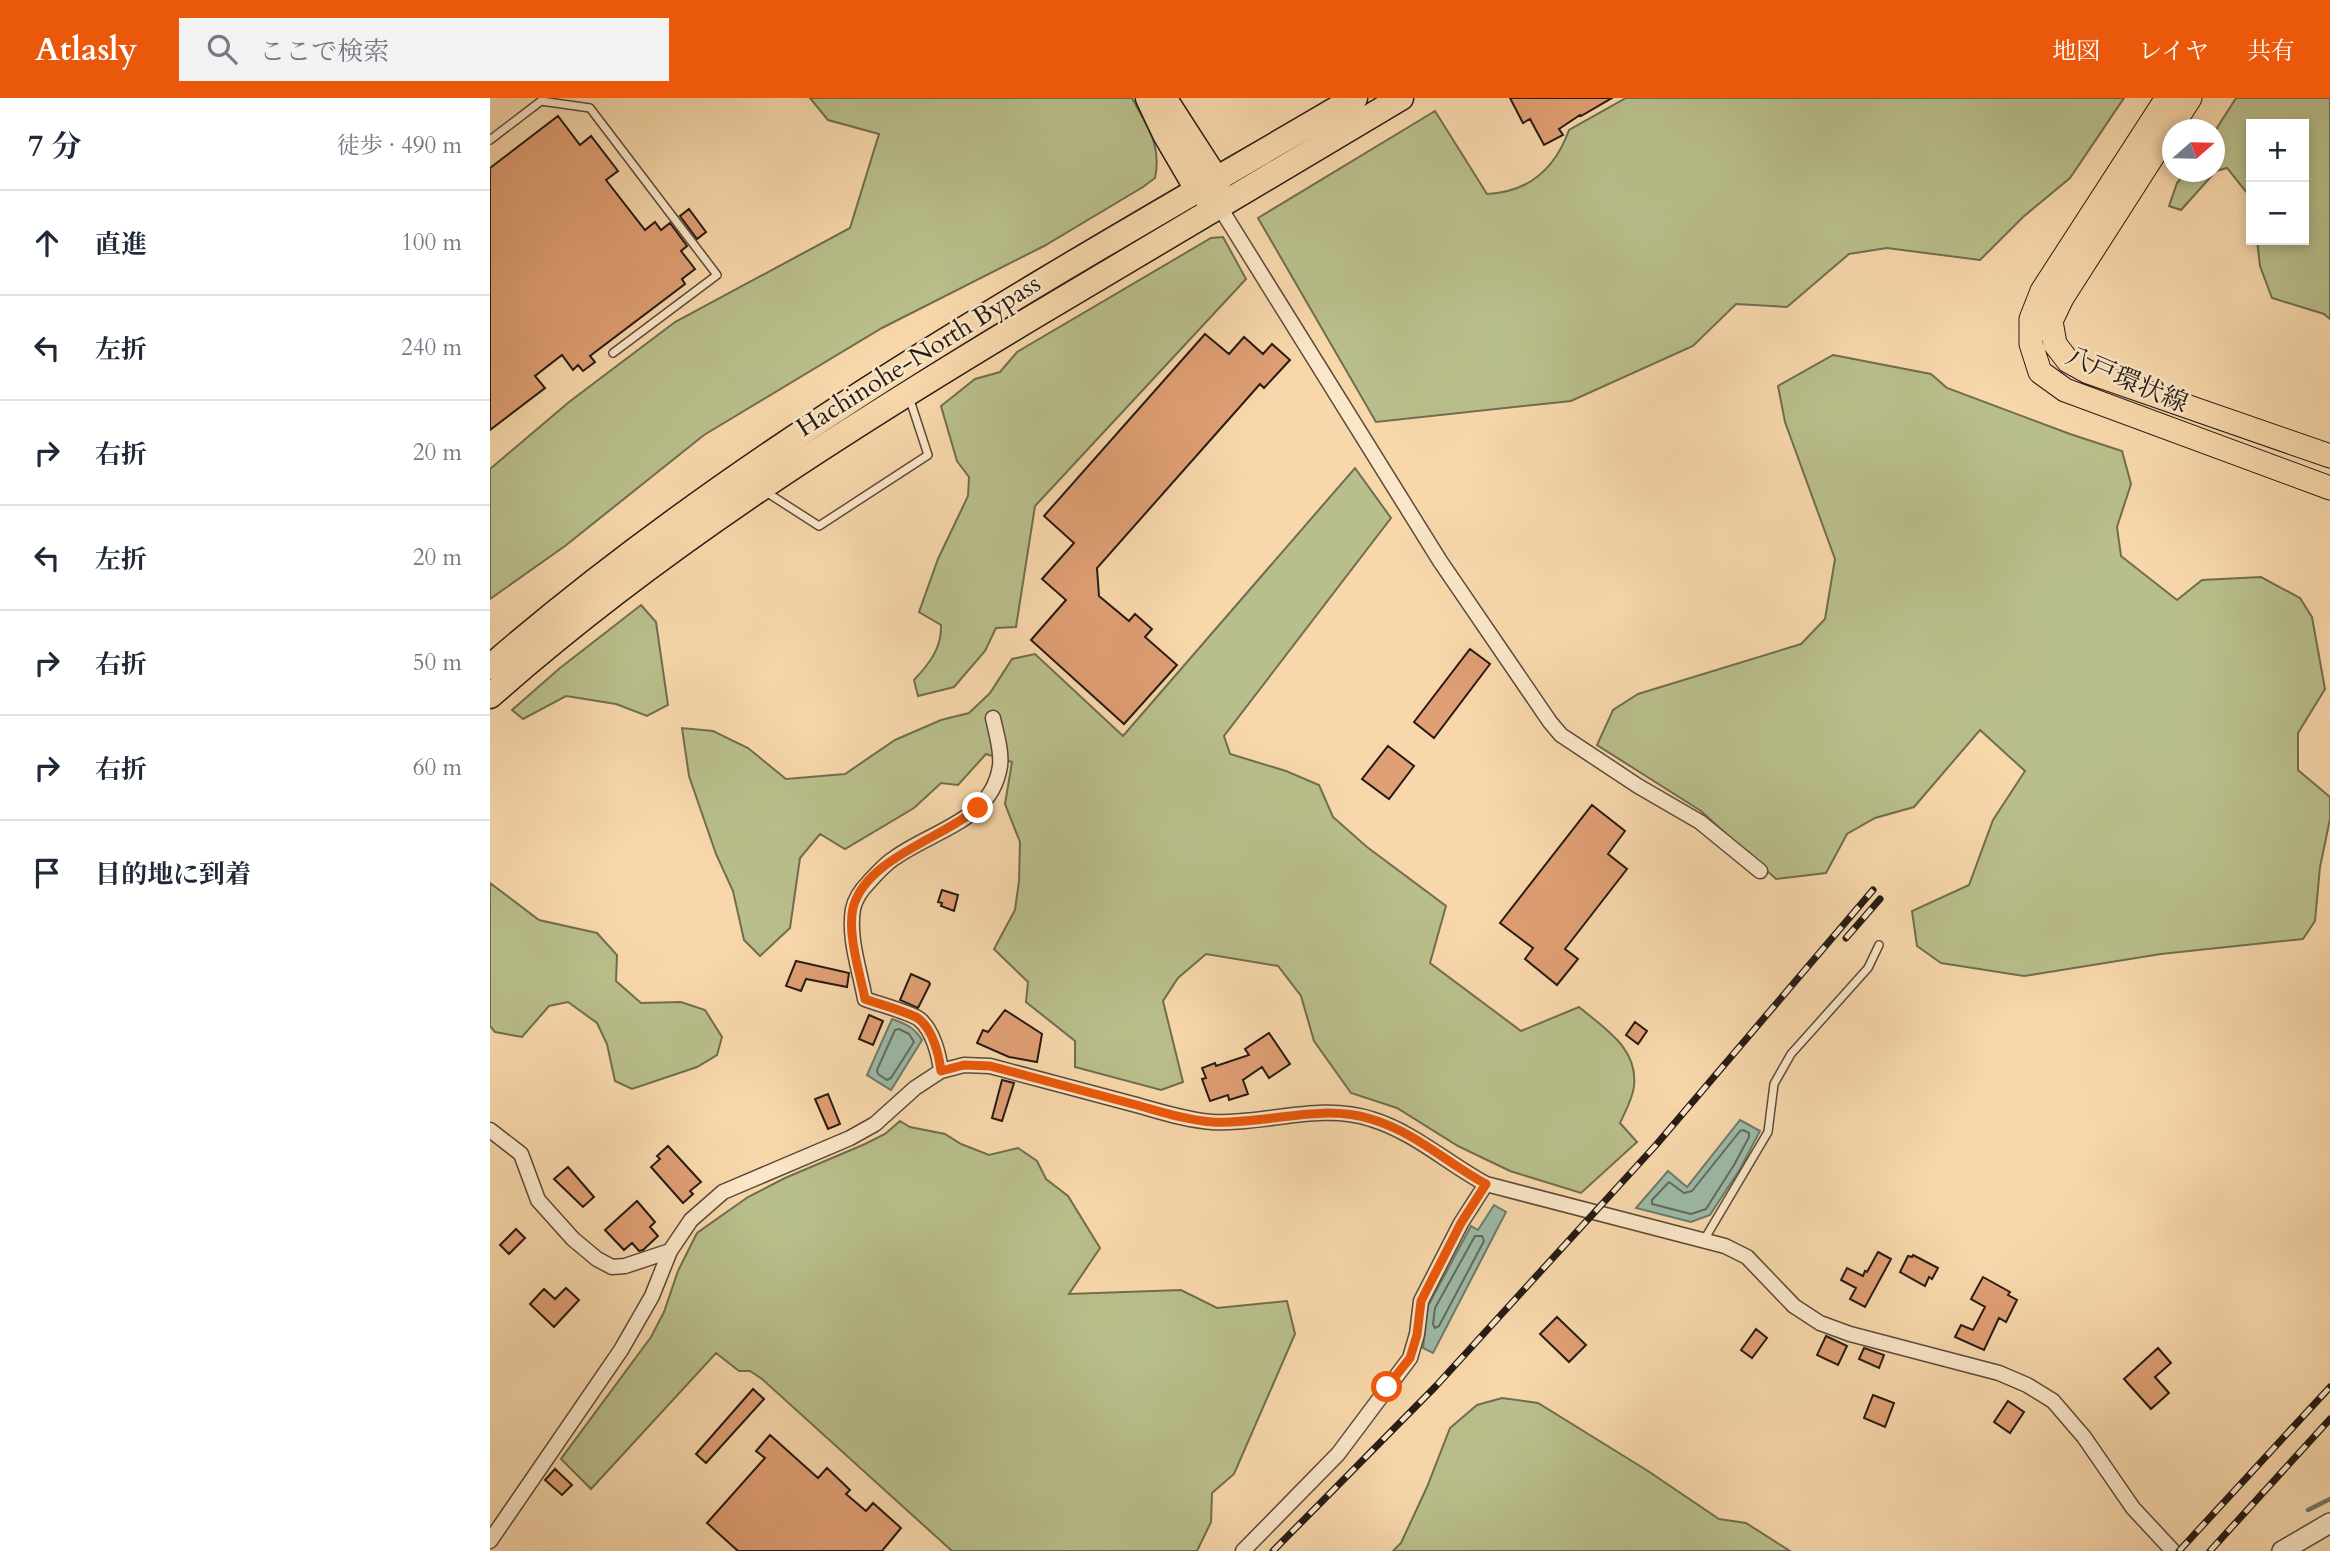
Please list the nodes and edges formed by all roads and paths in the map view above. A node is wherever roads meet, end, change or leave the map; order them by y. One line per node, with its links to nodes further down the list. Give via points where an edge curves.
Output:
1 (1149, 98): 8 (highway, via 1166,134)
2 (1163, 98): 8 (highway)
3 (1355, 98): 8 (highway, Hachinohe-North Bypass)
4 (1401, 98): 8 (highway, Hachinohe-North Bypass)
5 (2167, 98): 13 (main road, 八戸環状線, via 2042,291 2031,318 2031,344 2040,372 2066,390)
6 (2190, 98): 11 (main road, 八戸環状線, via 2063,298 2051,321 2055,344 2068,360 2088,372)
7 (490, 141): 9 (lane, via 541,101 590,108 717,275)
8 (1211, 191): 10 (highway, Hachinohe-North Bypass); 14 (highway, Hachinohe-North Bypass, via 923,355 721,487 550,615); 17 (street, via 1440,561 1550,722 1572,743 1700,822)
9 (613, 353)
10 (908, 393): 12 (highway, Hachinohe-North Bypass); 12 (lane, via 928,455 819,526)
11 (2330, 457)
12 (760, 488): 15 (highway, Hachinohe-North Bypass, via 648,567)
13 (2330, 488)
14 (490, 667)
15 (490, 696)
16 (993, 718): 19 (street, via 1000,763 995,785 964,820 896,856 875,874 853,908 865,999 919,1019 929,1032)
17 (1760, 871)
18 (1879, 945): 22 (lane, via 1868,968 1791,1054 1774,1084 1768,1132)
19 (941, 1071): 21 (street, via 964,1065 990,1066 1211,1122 1327,1112 1369,1118 1409,1133); 23 (street, via 858,1134 723,1192 691,1220)
20 (490, 1130): 23 (street, via 521,1154 538,1200 597,1259 612,1267 625,1266)
21 (1486, 1184): 22 (street); 26 (street, via 1421,1301 1410,1358 1338,1454)
22 (1703, 1240): 27 (street, via 1747,1257 1794,1306 1820,1323 1999,1373 2053,1401 2133,1508)
23 (670, 1251): 25 (street, via 652,1296 621,1350)
24 (2330, 1523): 28 (street)
25 (490, 1541)
26 (1243, 1551)
27 (2173, 1551)
28 (2282, 1551)

